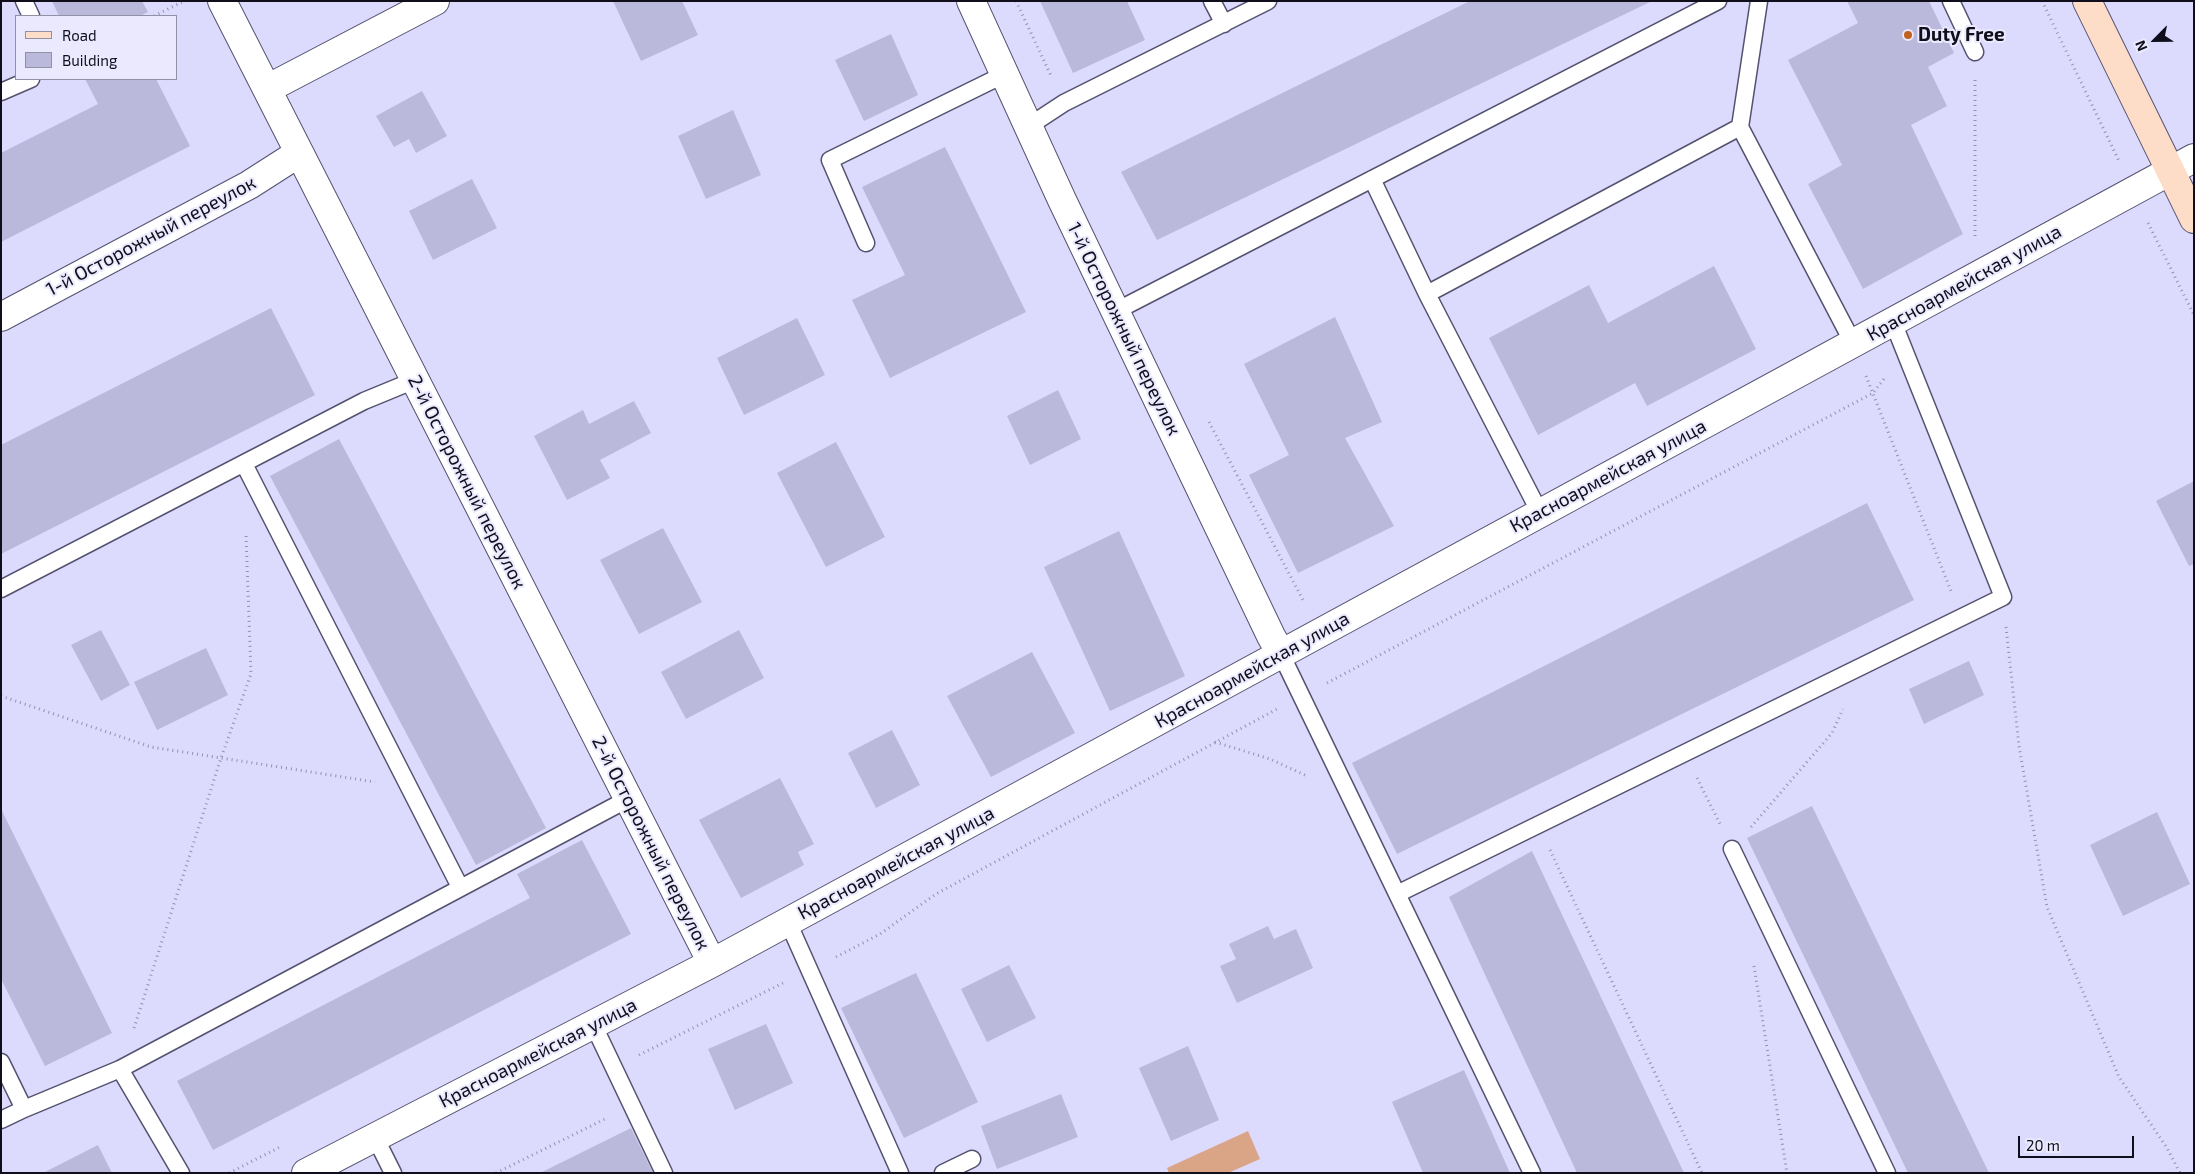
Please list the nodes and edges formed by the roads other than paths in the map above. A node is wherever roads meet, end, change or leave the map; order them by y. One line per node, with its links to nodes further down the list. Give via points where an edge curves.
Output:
1 (24, 1): 11 (lane)
2 (222, 1): 16 (street, 2-й Осторожный переулок)
3 (435, 1): 16 (street)
4 (971, 1): 14 (street, 1-й Осторожный переулок)
5 (1212, 1): 12 (lane)
6 (1268, 1): 12 (lane)
7 (1718, 1): 23 (lane)
8 (1759, 1): 19 (lane)
9 (1951, 1): 13 (lane)
10 (2087, 1): 22 (street)
11 (31, 15)
12 (1224, 24): 18 (lane, via 1064,103)
13 (1976, 52)
14 (1005, 74): 18 (street, 1-й Осторожный переулок); 25 (lane, via 830,160)
15 (29, 80): 17 (lane)
16 (267, 88): 20 (street, 2-й Осторожный переулок)
17 (1, 92)
18 (1029, 126): 27 (street, 1-й Осторожный переулок)
19 (1740, 128): 26 (lane); 30 (lane)
20 (299, 152): 28 (street, 1-й Осторожный переулок, via 249,185); 31 (street, 2-й Осторожный переулок)
21 (2194, 158): 22 (street, Красноармейская улица)
22 (2170, 171): 24 (street); 29 (street, Красноармейская улица)
23 (1372, 179): 26 (lane); 27 (lane)
24 (2194, 218)
25 (866, 244)
26 (1427, 294): 33 (lane)
27 (1116, 311): 35 (street, 1-й Осторожный переулок)
28 (1, 317)
29 (1892, 322): 30 (street, Красноармейская улица); 39 (lane, via 2003,597)
30 (1853, 344): 33 (street, Красноармейская улица)
31 (415, 380): 32 (lane, via 364,401); 36 (street, 2-й Осторожный переулок)
32 (244, 464): 34 (lane); 38 (lane)
33 (1540, 513): 35 (street, Красноармейская улица)
34 (1, 589)
35 (1281, 654): 39 (lane); 40 (street, Красноармейская улица)
36 (628, 799): 38 (lane); 41 (street, 2-й Осторожный переулок)
37 (1732, 849): 56 (lane)
38 (460, 887): 44 (lane)
39 (1397, 894): 55 (lane)
40 (788, 922): 41 (street, Красноармейская улица); 53 (lane)
41 (712, 963): 42 (street, Красноармейская улица)
42 (594, 1024): 47 (street, Красноармейская улица); 52 (lane)
43 (1, 1062): 45 (lane)
44 (120, 1069): 45 (lane); 49 (lane)
45 (24, 1109): 46 (lane)
46 (1, 1120)
47 (375, 1137): 50 (street, Красноармейская улица); 51 (lane)
48 (972, 1159): 54 (lane)
49 (182, 1173)
50 (306, 1173)
51 (393, 1173)
52 (664, 1173)
53 (900, 1173)
54 (943, 1173)
55 (1532, 1173)
56 (1887, 1173)

